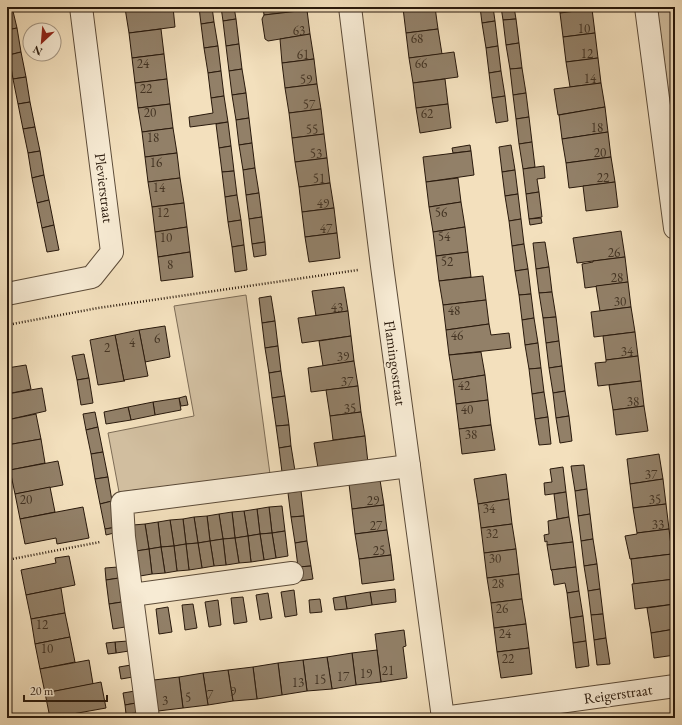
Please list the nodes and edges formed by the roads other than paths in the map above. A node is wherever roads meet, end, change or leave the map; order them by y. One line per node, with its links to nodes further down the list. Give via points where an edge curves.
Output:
1 (82, 7): 5 (street, Plevierstraat, via 112,252 92,277)
2 (350, 7): 6 (street, Flamingostraat)
3 (646, 7): 4 (street)
4 (675, 228)
5 (7, 294)
6 (409, 466): 8 (street, via 122,503); 11 (street, Flamingostraat)
7 (292, 573): 8 (street)
8 (132, 595): 10 (street)
9 (675, 686): 11 (street, Reigerstraat)
10 (148, 718)
11 (443, 718)

